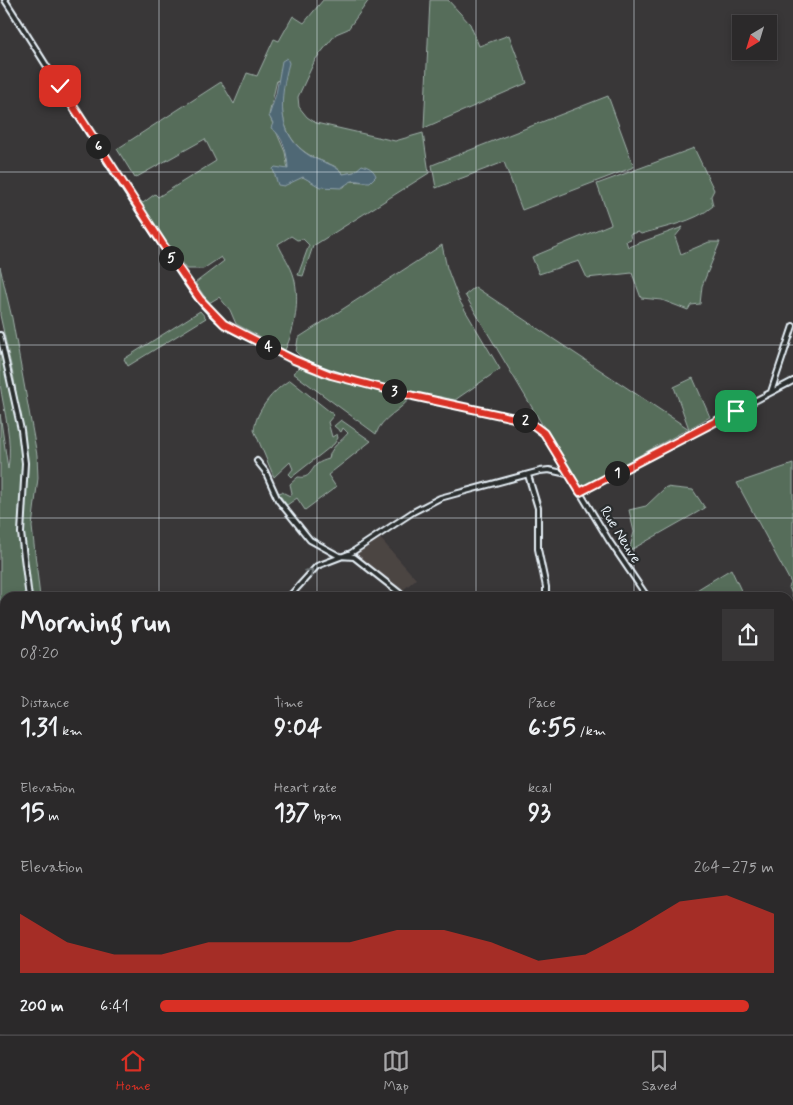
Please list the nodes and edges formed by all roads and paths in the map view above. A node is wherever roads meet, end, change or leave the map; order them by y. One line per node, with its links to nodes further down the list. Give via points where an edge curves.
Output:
1 (5, 0): 7 (street, Rue Neuve, via 141,213 200,299 224,324 331,375 528,421 539,428)
2 (793, 326): 5 (street)
3 (0, 335): 11 (street, via 24,455 21,533)
4 (793, 381): 5 (street)
5 (771, 393): 9 (street)
6 (257, 460): 10 (street, via 278,500 310,540)
7 (567, 474): 8 (street, via 549,470); 9 (street, Rue Neuve)
8 (528, 475): 10 (street, via 440,498 351,553); 14 (street, via 538,508 538,549)
9 (580, 492): 15 (street, Rue Neuve)
10 (339, 556): 12 (street, one-way to 10, via 309,572); 13 (street, via 354,557)
11 (28, 592)
12 (293, 592)
13 (398, 592)
14 (546, 592)
15 (644, 592)

